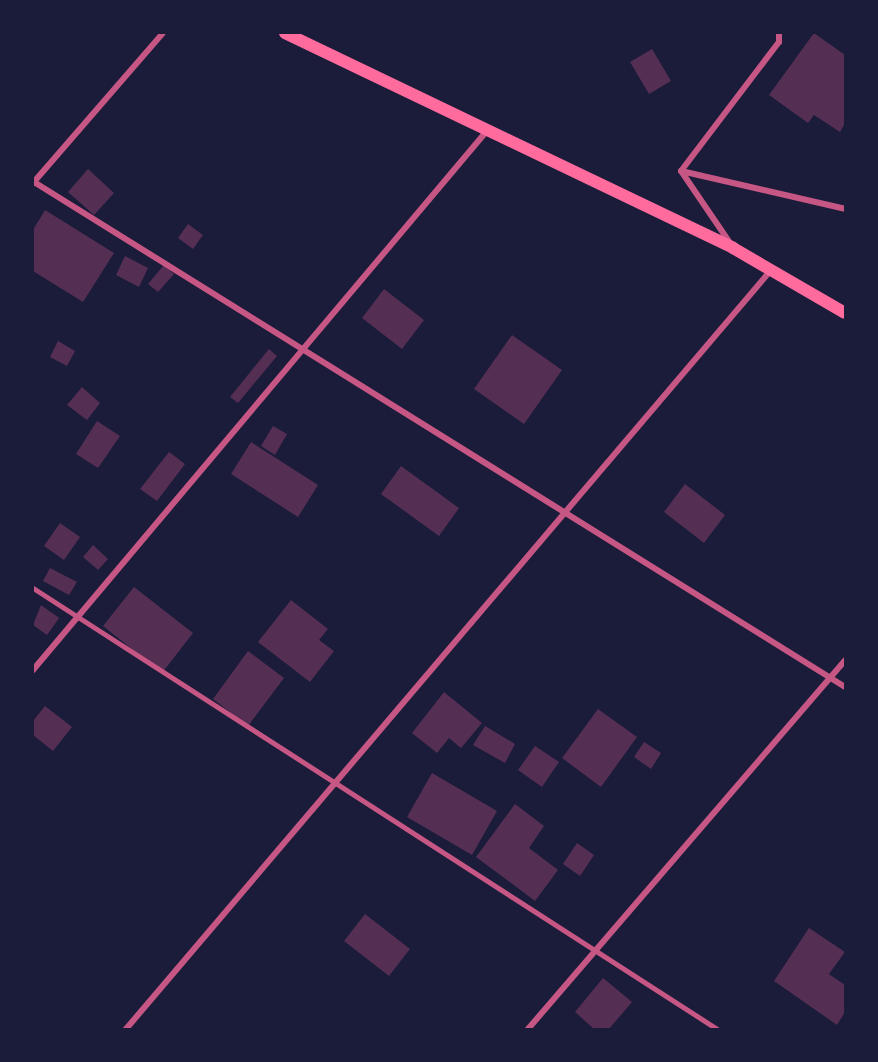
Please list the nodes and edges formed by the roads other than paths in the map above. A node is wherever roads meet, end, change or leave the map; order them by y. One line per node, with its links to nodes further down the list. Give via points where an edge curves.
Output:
1 (164, 33): 6 (street)
2 (285, 33): 4 (main road)
3 (779, 33): 5 (street, via 779,42)
4 (485, 134): 8 (main road); 11 (street)
5 (681, 171): 7 (street); 8 (street)
6 (33, 183): 11 (street)
7 (845, 208)
8 (733, 248): 9 (main road)
9 (771, 270): 10 (main road); 12 (street)
10 (845, 313)
11 (302, 350): 12 (street); 14 (street)
12 (564, 513): 17 (street); 19 (street)
13 (33, 588): 14 (street)
14 (78, 616): 16 (street); 19 (street)
15 (845, 660): 17 (street)
16 (33, 670)
17 (830, 678): 18 (street); 20 (street)
18 (845, 687)
19 (335, 783): 20 (street); 21 (street)
20 (595, 950): 22 (street); 23 (street)
21 (126, 1029)
22 (528, 1029)
23 (717, 1029)

